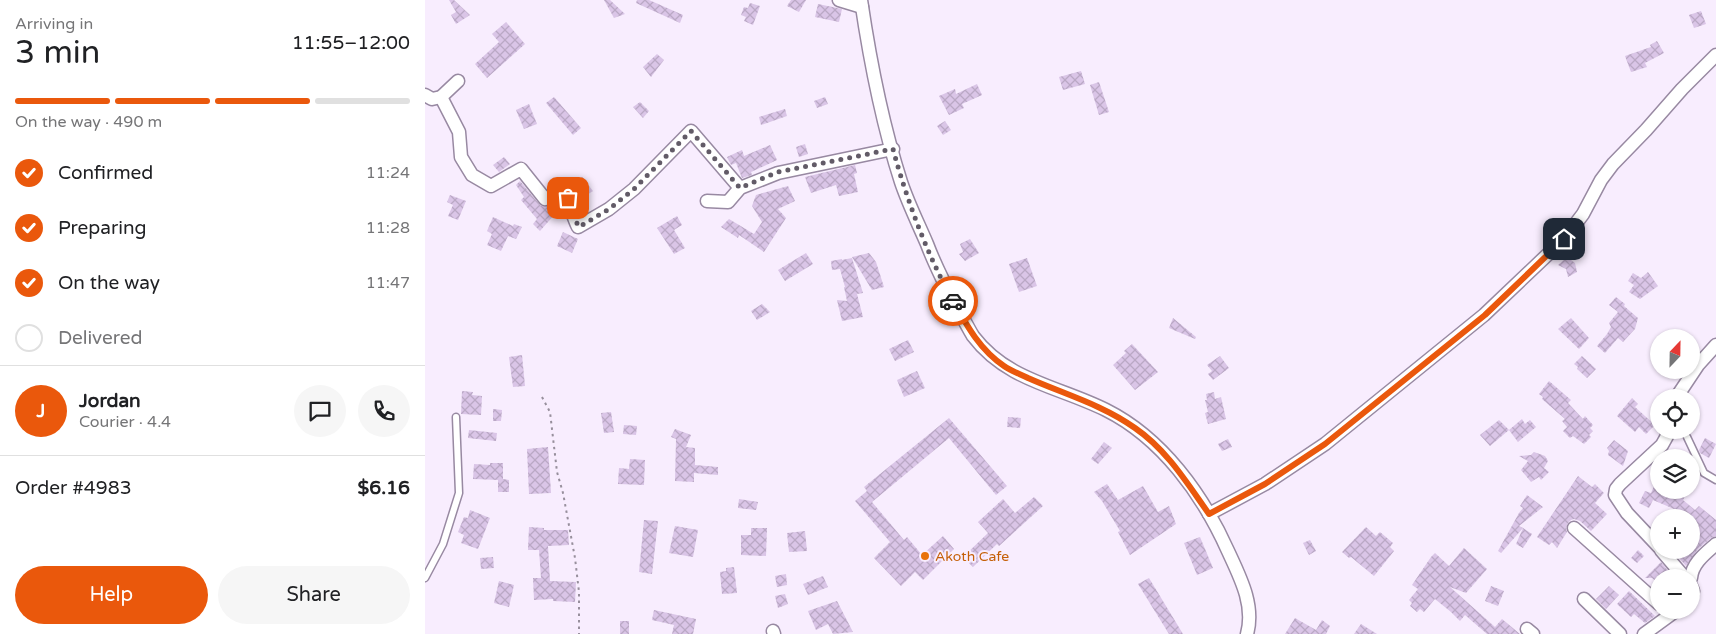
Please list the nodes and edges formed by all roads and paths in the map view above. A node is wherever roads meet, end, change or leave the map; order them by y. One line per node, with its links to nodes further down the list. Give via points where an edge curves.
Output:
1 (839, 0): 2 (street)
2 (861, 4): 7 (street, via 876,87)
3 (1716, 55): 17 (street, via 1609,168 1583,214 1564,239 1485,315 1325,444 1265,484)
4 (458, 81): 6 (street)
5 (425, 95): 6 (street, via 433,99)
6 (441, 97): 8 (street, via 459,132 461,157 472,175 491,186 521,169 545,199 562,190 579,227 634,189 691,131)
7 (893, 149): 8 (street, via 778,172); 17 (street, via 901,182 940,278 972,335 1005,367 1105,410 1135,428 1176,466)
8 (740, 188): 9 (street, via 728,202)
9 (707, 201)
10 (1716, 345): 11 (street)
11 (1682, 389)
12 (542, 396): 28 (path, via 550,412 557,472 575,558)
13 (455, 417): 24 (lane, via 459,493 443,544)
14 (1665, 439): 19 (street, via 1619,484 1615,495)
15 (1688, 439): 16 (lane, via 1704,473)
16 (1716, 480)
17 (1209, 514): 29 (street, via 1247,597)
18 (1574, 528): 25 (street)
19 (1650, 537)
20 (1716, 544): 23 (street)
21 (1669, 559): 22 (street)
22 (1677, 569)
23 (1693, 569)
24 (425, 578)
25 (1650, 596)
26 (1584, 600): 30 (street)
27 (1662, 619): 31 (street)
28 (579, 634)
29 (1247, 634)
30 (1620, 634)
31 (1644, 634)

